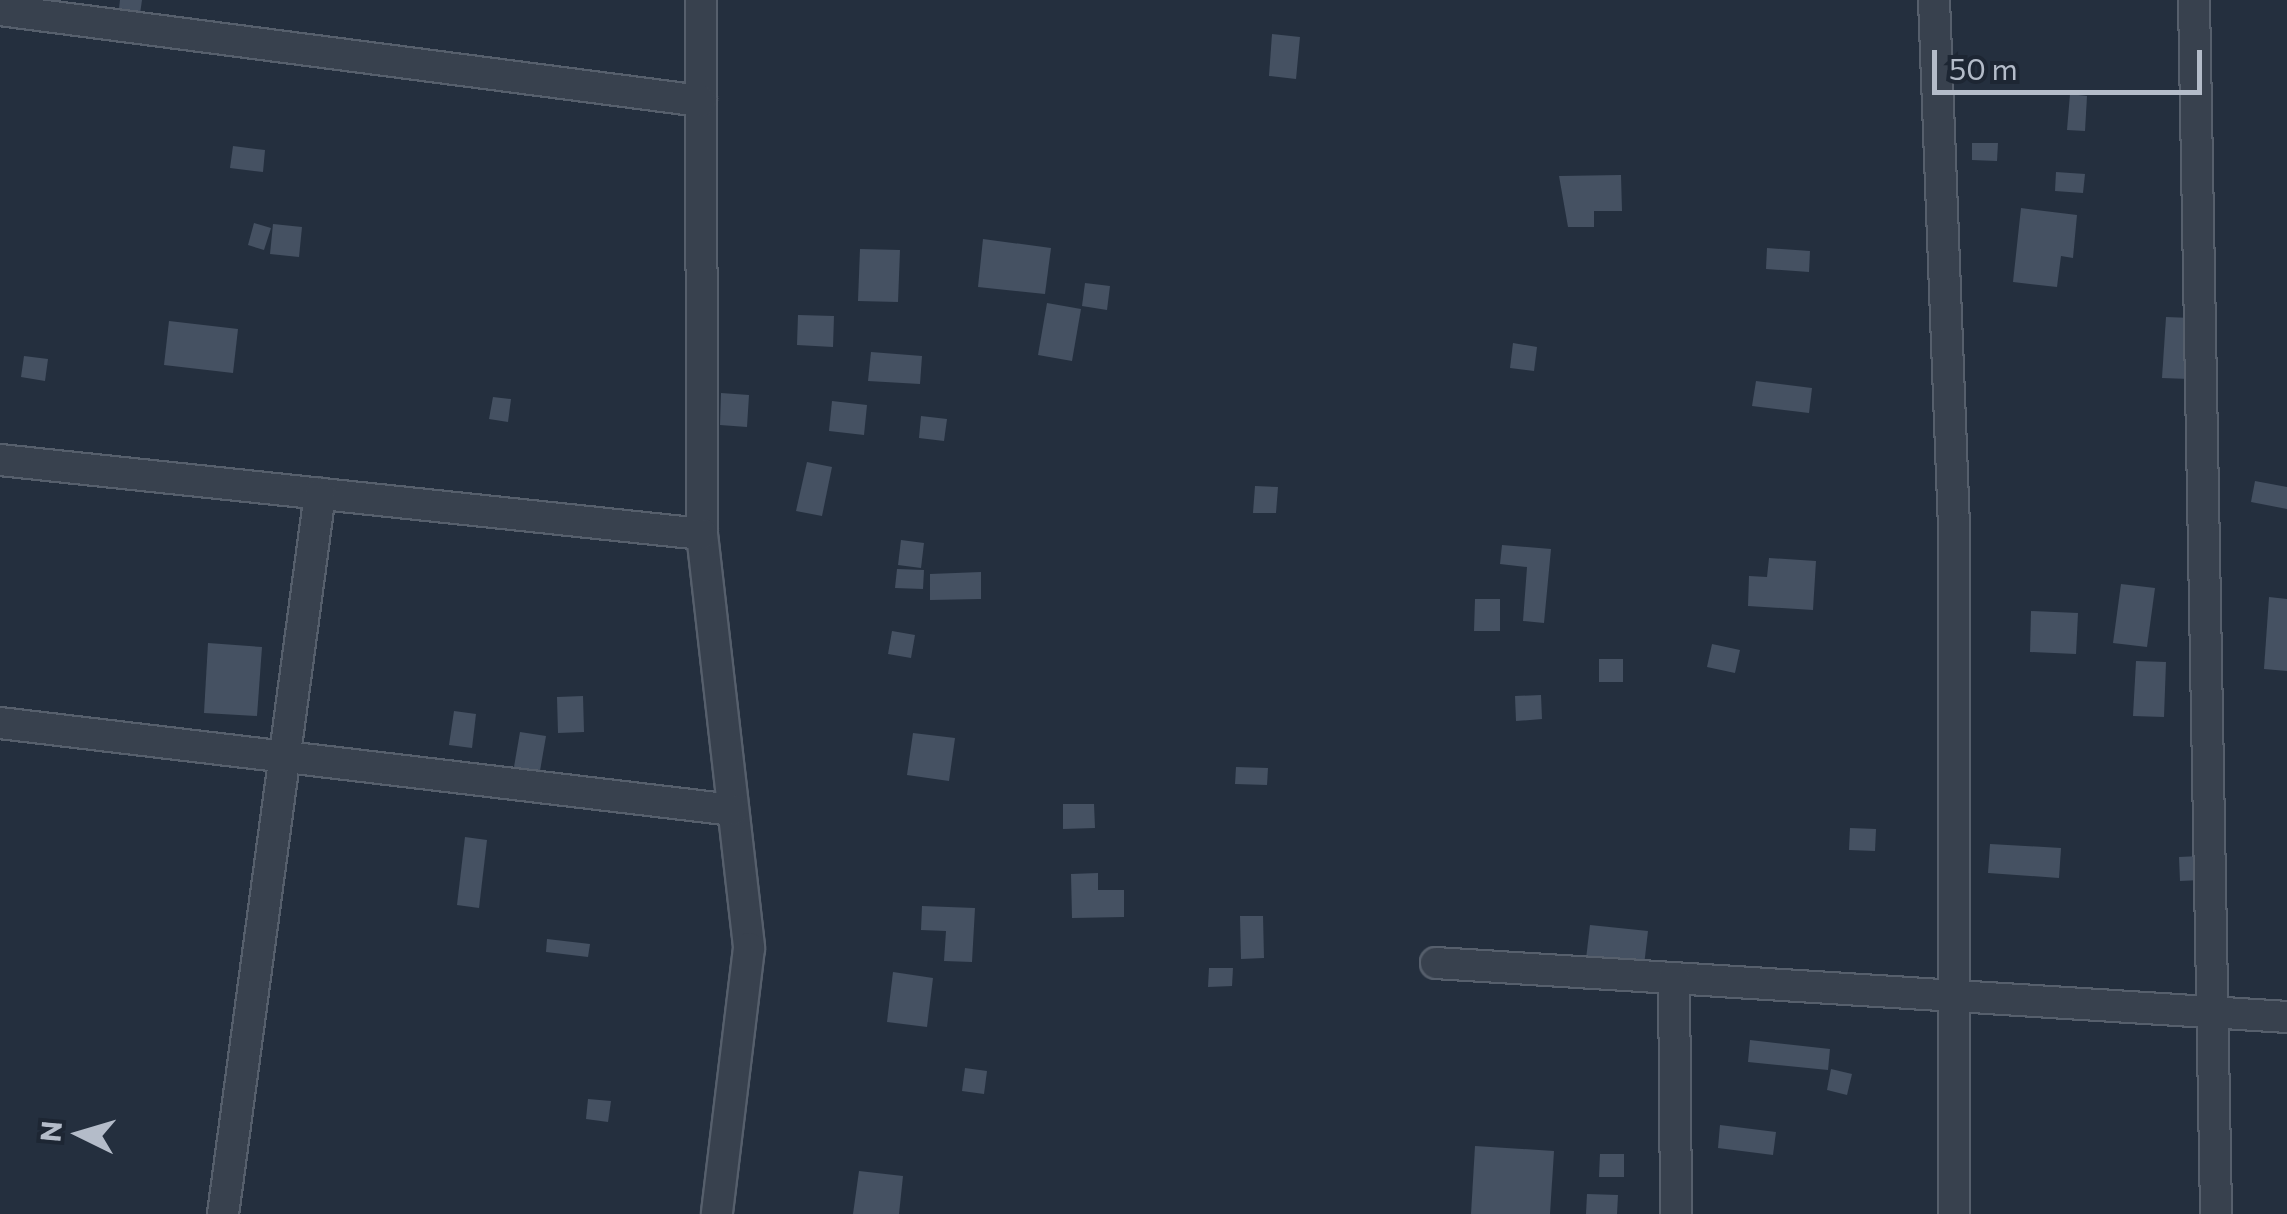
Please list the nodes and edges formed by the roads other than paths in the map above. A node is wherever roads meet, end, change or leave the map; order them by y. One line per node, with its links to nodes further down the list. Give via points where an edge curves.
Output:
1 (701, 0): 5 (street)
2 (1934, 0): 14 (street, via 1954,528)
3 (2194, 0): 15 (street)
4 (0, 10): 5 (street)
5 (701, 101): 8 (street)
6 (0, 460): 7 (street)
7 (320, 494): 8 (street); 10 (street)
8 (702, 534): 11 (street)
9 (0, 724): 10 (street)
10 (285, 756): 11 (street); 17 (street)
11 (734, 810): 18 (street, via 749,948)
12 (1436, 963): 13 (street)
13 (1674, 978): 14 (street); 19 (street)
14 (1954, 996): 15 (street); 20 (street)
15 (2212, 1012): 16 (street); 21 (street)
16 (2287, 1017)
17 (223, 1214)
18 (717, 1214)
19 (1676, 1214)
20 (1954, 1214)
21 (2216, 1214)

